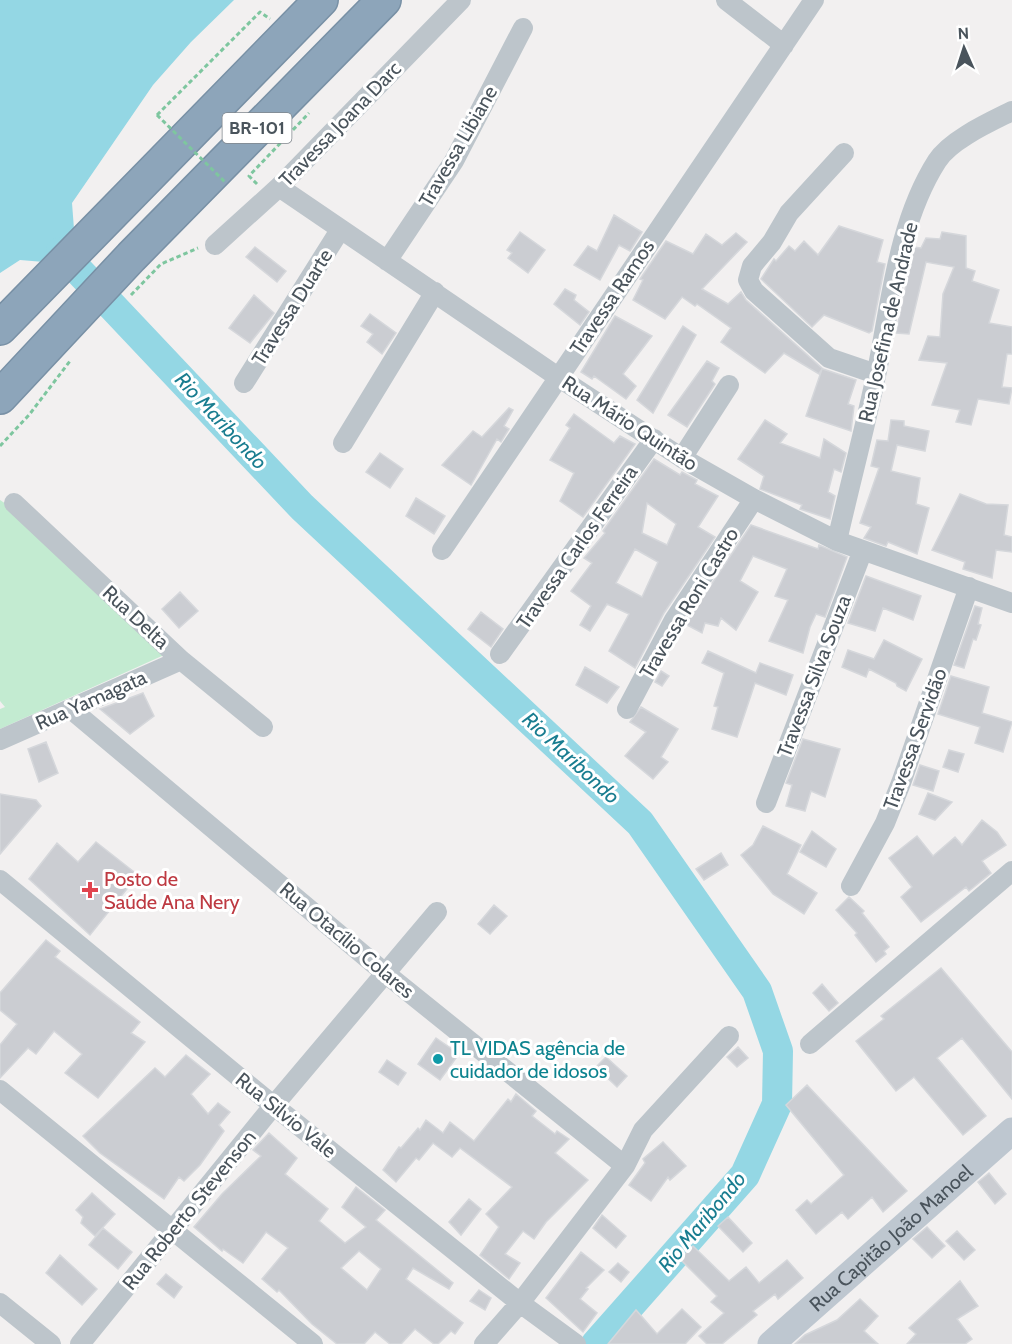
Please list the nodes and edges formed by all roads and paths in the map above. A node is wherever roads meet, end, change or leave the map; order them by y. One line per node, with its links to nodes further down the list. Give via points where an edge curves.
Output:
1 (321, 0): 18 (highway, BR-101)
2 (384, 0): 16 (highway, BR-101)
3 (461, 0): 12 (street, Travessa Joana Darc)
4 (726, 0): 8 (street)
5 (814, 0): 8 (street, Travessa Ramos)
6 (262, 28): 11 (path, bridge, via 270,19 260,12 157,115)
7 (523, 28): 15 (street, Travessa Libiane, via 454,161)
8 (784, 45): 21 (street, Travessa Ramos)
9 (1012, 111): 20 (street, Rua Josefina de Andrade, via 975,129 938,159 914,209)
10 (844, 153): 20 (street, via 789,213 752,266 748,280 754,291 829,358)
11 (226, 183)
12 (279, 187): 13 (street, Rua Mário Quintão); 14 (street, Travessa Joana Darc)
13 (340, 230): 15 (street, Rua Mário Quintão); 22 (street, Travessa Duarte)
14 (215, 245): 16 (path, via 191,249)
15 (387, 261): 17 (street, Rua Mário Quintão)
16 (136, 271): 19 (highway, BR-101)
17 (435, 292): 21 (street, Rua Mário Quintão); 26 (street)
18 (0, 328)
19 (68, 343): 24 (highway, BR-101); 27 (path, via 29,415)
20 (876, 374): 31 (street, Rua Josefina de Andrade)
21 (558, 377): 25 (street, Rua Mário Quintão); 32 (street, Travessa Ramos)
22 (244, 383)
23 (729, 385): 28 (street)
24 (0, 397)
25 (654, 439): 28 (street, Rua Mário Quintão); 36 (street, Travessa Carlos Ferreira)
26 (343, 443)
27 (0, 446)
28 (682, 458): 29 (street, Rua Mário Quintão)
29 (754, 499): 31 (street, Rua Mário Quintão); 38 (street, Travessa Roni Castro, via 674,620)
30 (14, 503): 37 (street, Rua Delta)
31 (837, 541): 33 (street, Rua Mário Quintão)
32 (442, 550)
33 (863, 550): 34 (street, Rua Mário Quintão); 42 (street, Travessa Silva Souza)
34 (969, 588): 35 (street, Rua Mário Quintão); 45 (street, Travessa Servidão, via 897,793)
35 (1012, 603)
36 (500, 654)
37 (181, 660): 39 (street, Rua Yamagata); 40 (street, Rua Delta)
38 (627, 709)
39 (72, 710): 41 (street, Rua Yamagata); 47 (street, Rua Otacílio Colares)
40 (263, 727)
41 (0, 740)
42 (766, 803)
43 (1012, 872): 49 (street)
44 (0, 880): 51 (street, Rua Silvio Vale)
45 (851, 886)
46 (437, 912): 47 (street, Rua Roberto Stevenson)
47 (385, 973): 51 (street, Rua Roberto Stevenson); 53 (street, Rua Otacílio Colares)
48 (729, 1036): 53 (street, via 643,1130)
49 (810, 1044)
50 (0, 1090): 54 (street)
51 (274, 1105): 54 (street, Rua Roberto Stevenson); 56 (street, Rua Silvio Vale)
52 (1012, 1131): 62 (main road, Rua Capitão João Manoel)
53 (625, 1166): 56 (street)
54 (172, 1232): 58 (street, Rua Roberto Stevenson); 59 (street)
55 (0, 1303): 57 (street)
56 (520, 1303): 60 (street); 61 (street, Rua Silvio Vale)
57 (51, 1344)
58 (80, 1344)
59 (313, 1344)
60 (484, 1344)
61 (576, 1344)
62 (771, 1344)

